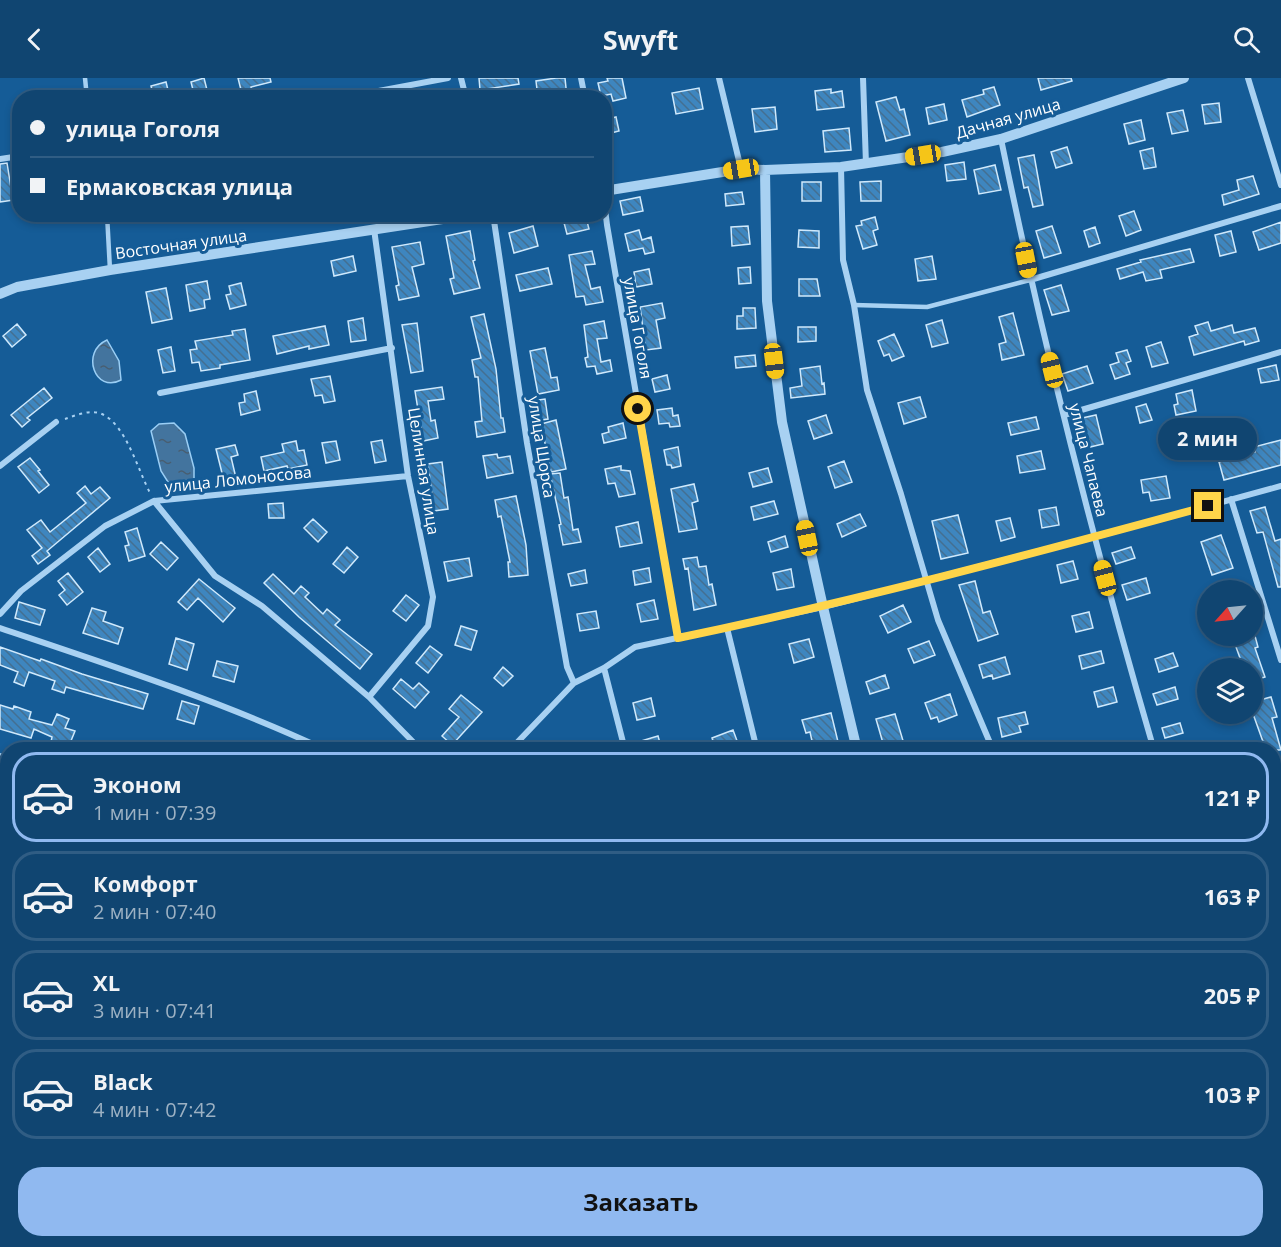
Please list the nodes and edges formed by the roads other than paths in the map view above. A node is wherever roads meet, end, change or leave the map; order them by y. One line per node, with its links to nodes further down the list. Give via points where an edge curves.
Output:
1 (448, 78): 6 (street)
2 (719, 78): 10 (street)
3 (863, 78): 8 (street)
4 (1184, 78): 7 (street, Дачная улица)
5 (1248, 78): 12 (street)
6 (384, 90)
7 (1001, 139): 8 (street, Дачная улица); 21 (street, улица Чапаева)
8 (866, 164): 9 (street, Дачная улица)
9 (841, 167): 11 (street, Дачная улица); 23 (street, via 843,260)
10 (741, 169): 11 (street); 13 (street)
11 (765, 170): 36 (street, via 767,301 782,422)
12 (1281, 185)
13 (612, 190)
14 (1281, 206): 21 (street)
15 (107, 222): 20 (lane)
16 (421, 222): 19 (street, Восточная улица)
17 (494, 222): 43 (street, улица Щорса, via 527,443 567,667)
18 (607, 222): 40 (street, улица Гоголя)
19 (374, 229): 20 (street, Восточная улица); 24 (street, Целинная улица)
20 (110, 270): 22 (street, Восточная улица, via 17,287)
21 (1030, 280): 23 (lane, via 927,307); 27 (street, улица Чапаева)
22 (0, 294)
23 (854, 305): 35 (street, via 867,390)
24 (392, 348): 26 (street); 30 (street, Целинная улица)
25 (1281, 352): 27 (street)
26 (160, 393)
27 (1064, 415): 34 (street, улица Чапаева)
28 (56, 422): 29 (street)
29 (0, 466)
30 (408, 476): 33 (street, улица Ломоносова); 44 (street, Целинная улица, via 433,597 428,626)
31 (1281, 486): 32 (street)
32 (1231, 499): 34 (street); 41 (street)
33 (154, 501): 37 (street, улица Ломоносова, via 105,526 21,591); 44 (street, via 215,576 262,606)
34 (1094, 537): 35 (street); 52 (street, улица Чапаева)
35 (926, 580): 36 (street); 51 (street, via 938,620)
36 (823, 607): 39 (street); 50 (street)
37 (0, 614)
38 (0, 628): 45 (street, via 130,671)
39 (727, 628): 40 (street); 49 (street)
40 (678, 638): 42 (street, via 635,647)
41 (1281, 658)
42 (604, 668): 43 (street); 48 (street)
43 (574, 683): 47 (street)
44 (369, 697): 46 (street)
45 (309, 742)
46 (413, 742)
47 (518, 742)
48 (623, 742)
49 (755, 742)
50 (855, 742)
51 (990, 742)
52 (1152, 742)

